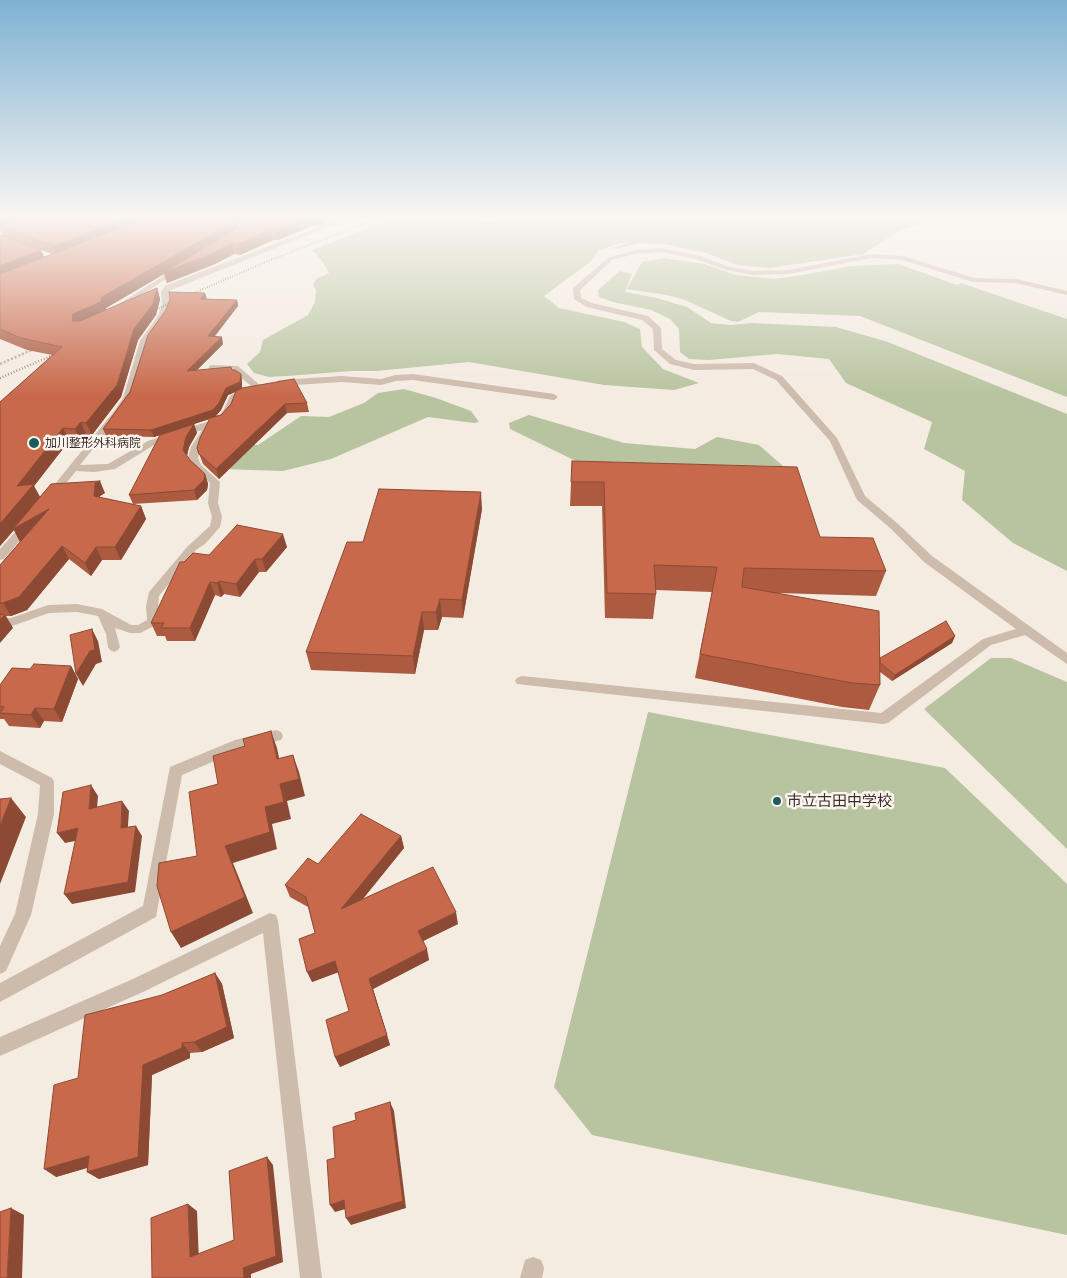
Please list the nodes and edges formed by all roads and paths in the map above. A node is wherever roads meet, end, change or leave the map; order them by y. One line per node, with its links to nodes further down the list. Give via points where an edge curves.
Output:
1 (168, 276): 8 (street, via 110,312 111,315)
2 (196, 276): 5 (street)
3 (592, 276): 21 (street, via 576,290 578,299 645,318 657,328 658,350 673,362 694,367 754,366 779,378 834,440 861,498 928,559)
4 (959, 276): 6 (street, via 973,280 1016,281)
5 (164, 292): 7 (street); 15 (street, via 166,305 144,341 127,398)
6 (1067, 293)
7 (156, 296)
8 (147, 300)
9 (39, 347): 10 (path)
10 (0, 364)
11 (212, 368): 12 (street, via 236,368)
12 (265, 385): 13 (street, via 342,379 381,382 413,377); 14 (street, via 233,398 219,421)
13 (554, 397)
14 (208, 425): 15 (street, via 151,442 111,467); 19 (street, via 193,458 215,482 215,527 192,548 153,595 152,622 140,629 130,629)
15 (73, 468): 16 (street)
16 (43, 506)
17 (36, 513): 18 (street)
18 (0, 556)
19 (108, 616): 20 (street, via 77,608 48,608 12,622); 22 (street, via 105,621)
20 (0, 622)
21 (1026, 630): 23 (street); 24 (street, via 987,642 883,719)
22 (114, 647)
23 (1067, 659)
24 (522, 681)
25 (276, 736): 28 (street, via 240,744 175,771 150,911)
26 (0, 757): 27 (street, via 47,782 46,814 22,915)
27 (0, 965)
28 (0, 993)
29 (0, 1047): 30 (street, via 139,986 270,921)
30 (312, 1278)

